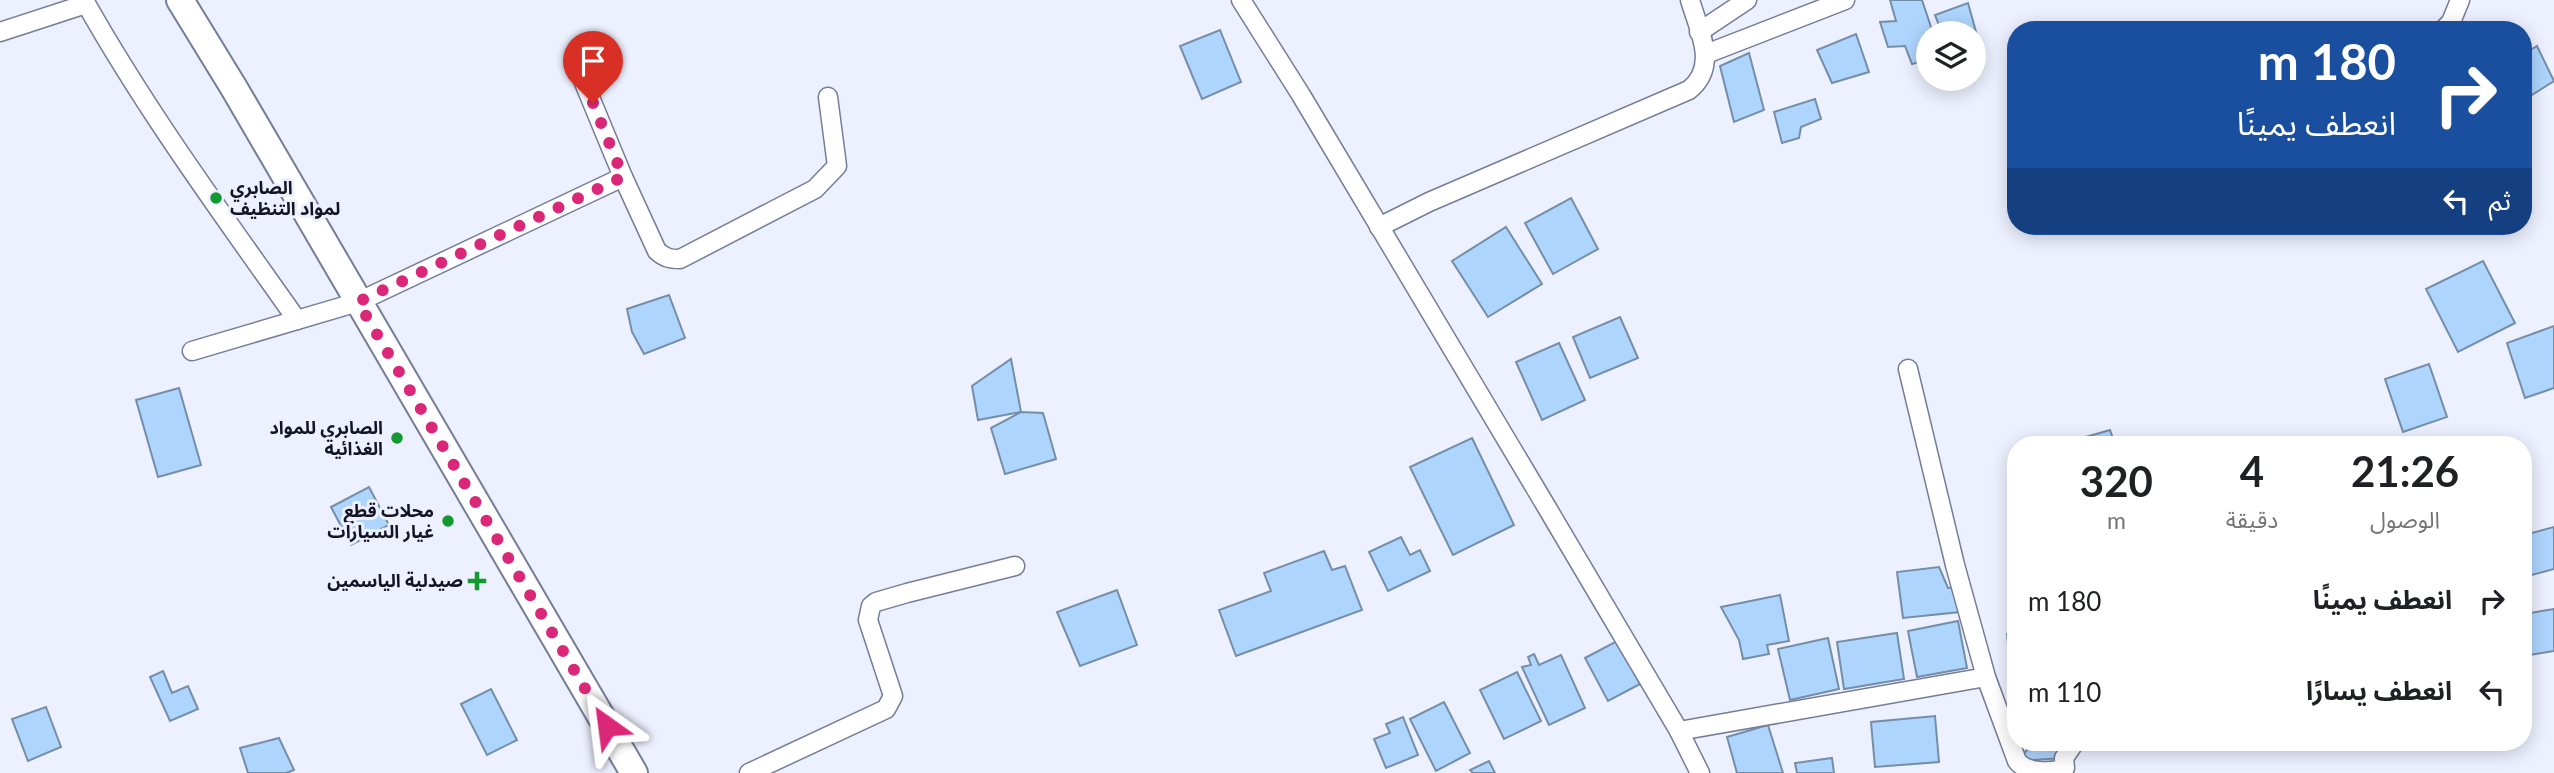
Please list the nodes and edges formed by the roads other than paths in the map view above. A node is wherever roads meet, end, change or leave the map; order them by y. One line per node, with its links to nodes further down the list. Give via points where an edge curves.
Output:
1 (180, 0): 16 (main road)
2 (1241, 0): 15 (street)
3 (1690, 0): 10 (street)
4 (1747, 0): 10 (street)
5 (1845, 0): 11 (street)
6 (2460, 0): 8 (street)
7 (85, 2): 9 (street); 17 (street, via 196,177)
8 (2451, 21)
9 (0, 32)
10 (1699, 32): 11 (street)
11 (1706, 54): 15 (street, via 1703,75 1689,90)
12 (582, 78): 14 (street)
13 (828, 97): 14 (street, via 837,166 815,189 680,259 657,251)
14 (623, 177): 16 (street)
15 (1379, 227): 22 (street)
16 (358, 302): 17 (street); 26 (main road)
17 (297, 320): 18 (street)
18 (192, 351)
19 (1908, 369): 21 (street)
20 (1015, 566): 27 (street, via 871,606 868,620 893,696 886,709)
21 (1986, 677): 22 (street); 23 (street)
22 (1679, 731): 28 (street)
23 (2007, 734)
24 (2013, 751): 25 (street, via 2021,767 2049,770 2065,768)
25 (2069, 751)
26 (634, 773)
27 (750, 773)
28 (1700, 773)

